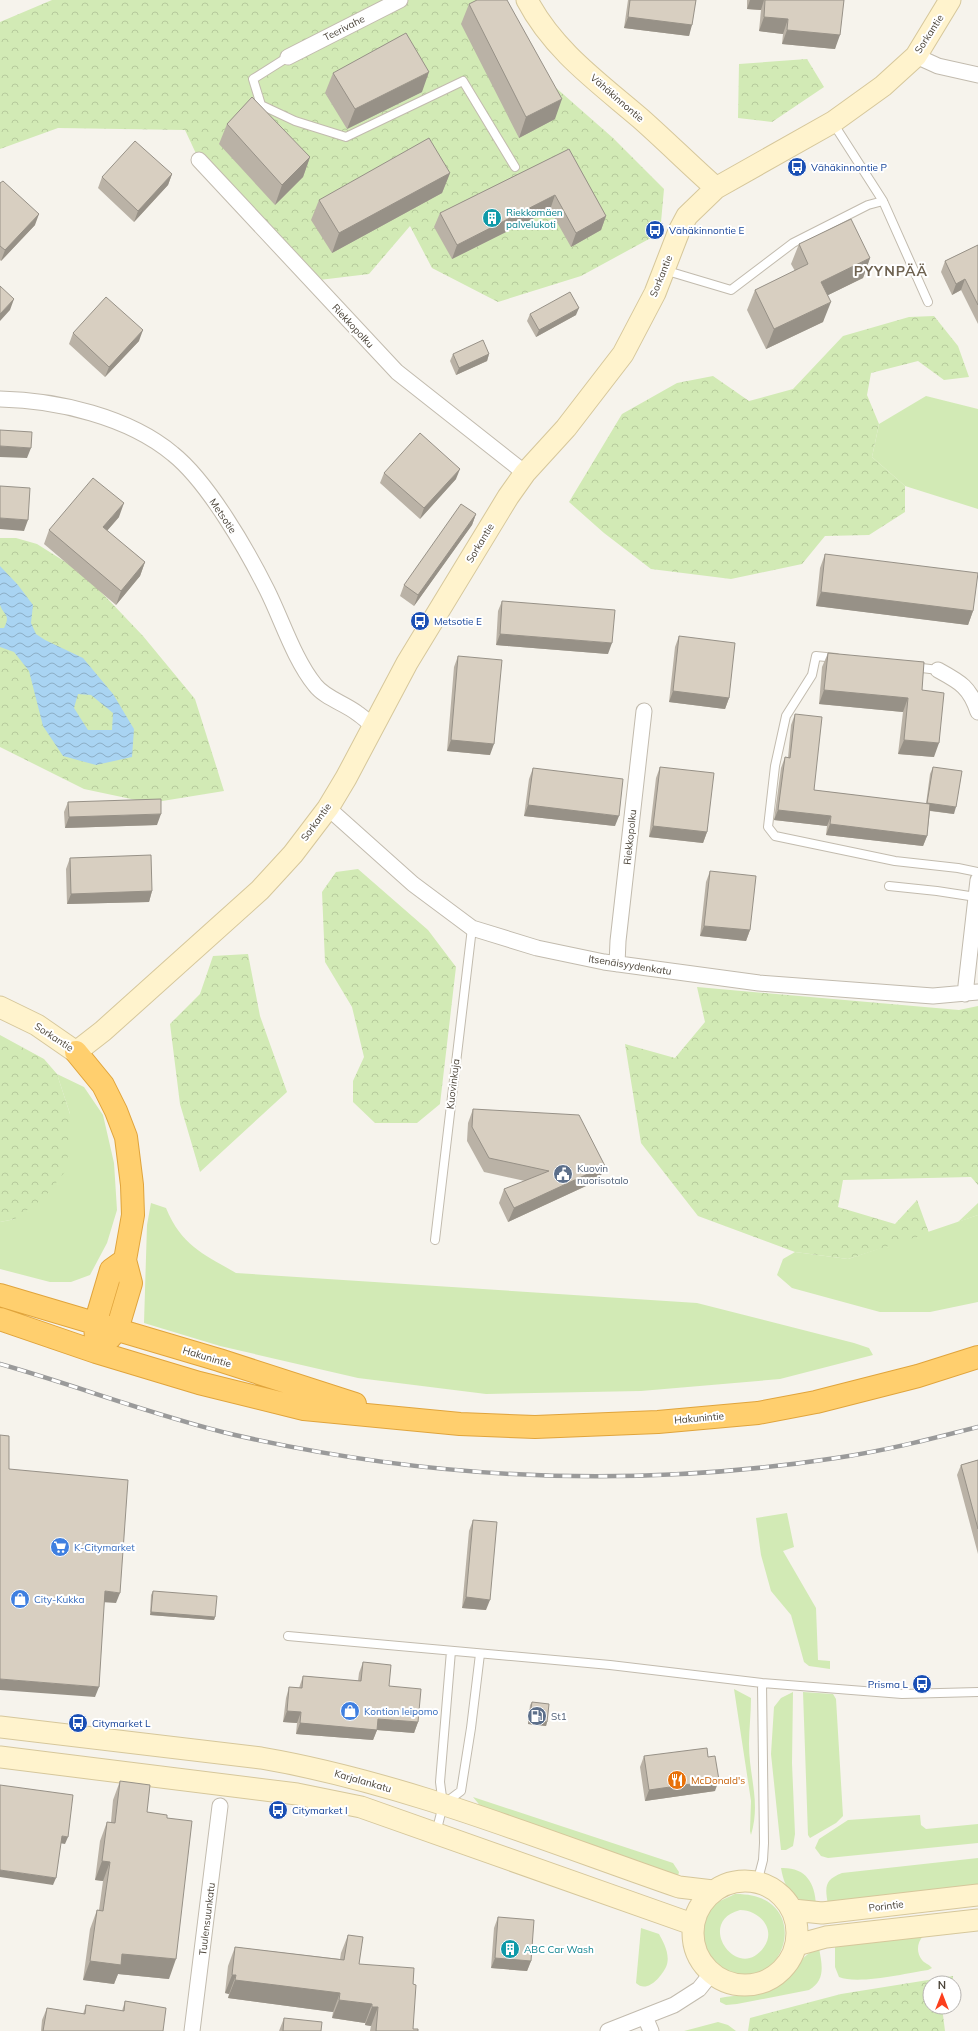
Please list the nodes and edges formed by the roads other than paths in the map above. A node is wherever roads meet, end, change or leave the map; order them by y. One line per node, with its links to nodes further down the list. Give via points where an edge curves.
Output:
1 (400, 0): 5 (street, Teerivahe)
2 (527, 0): 10 (main road, Vähäkinnontie, via 548,34 574,61)
3 (950, 0): 4 (main road, Sorkantie)
4 (916, 56): 6 (street, via 938,66); 7 (main road, Sorkantie, via 883,86)
5 (288, 57): 9 (lane, via 253,79 261,105 296,121 346,137 463,81)
6 (978, 75)
7 (833, 122): 10 (main road, Sorkantie); 11 (lane)
8 (199, 160): 15 (street, Riekkopolku, via 397,372)
9 (515, 167)
10 (716, 188): 12 (main road, Sorkantie, via 687,216 678,231)
11 (883, 201): 12 (lane, via 868,205 793,243 731,290); 13 (lane)
12 (664, 270): 15 (main road, Sorkantie, via 623,354 566,428)
13 (928, 302)
14 (0, 399): 21 (street, Metsotie, via 99,414 144,435 173,453 193,473 231,527 267,590 305,670 316,686)
15 (525, 473): 21 (main road, Sorkantie, via 408,663)
16 (846, 659): 23 (lane, via 816,656 812,675 786,716 775,766 768,827 775,836 895,861)
17 (907, 666): 18 (lane)
18 (938, 670): 20 (street, via 970,690)
19 (644, 711): 28 (street, Riekkopolku)
20 (978, 712)
21 (374, 726): 22 (main road, Sorkantie)
22 (328, 808): 27 (street, Itsenäisyydenkatu, via 413,884); 31 (main road, Sorkantie, via 260,890)
23 (978, 872)
24 (978, 880): 26 (street)
25 (889, 886): 26 (lane)
26 (976, 897): 29 (street)
27 (472, 928): 28 (street, Itsenäisyydenkatu, via 537,948); 32 (lane, Kuovinkuja)
28 (617, 964): 29 (street, Itsenäisyydenkatu, via 759,983 933,996)
29 (972, 993)
30 (3, 1009): 31 (main road, Sorkantie, via 37,1025)
31 (76, 1052): 33 (highway, via 103,1085 126,1137 133,1215)
32 (434, 1240)
33 (125, 1260): 36 (highway, via 111,1270); 37 (highway, via 131,1283)
34 (0, 1295): 36 (highway, Hakunintie)
35 (0, 1319): 38 (highway, Hakunintie)
36 (95, 1324): 37 (highway, Hakunintie); 38 (highway)
37 (118, 1330): 38 (highway); 40 (highway, Hakunintie, via 327,1396)
38 (96, 1352): 40 (highway, Hakunintie, via 304,1409)
39 (978, 1357): 40 (highway, Hakunintie, via 918,1376 816,1402 716,1417 535,1427)
40 (414, 1420)
41 (288, 1636): 42 (lane)
42 (451, 1651): 43 (lane); 48 (lane, via 440,1782)
43 (480, 1654): 44 (lane, via 610,1665); 48 (lane, via 461,1791)
44 (762, 1683): 45 (lane, via 902,1694); 51 (lane, via 764,1843 763,1860)
45 (978, 1692)
46 (0, 1727): 48 (main road, Karjalankatu, via 296,1764)
47 (0, 1757): 50 (main road, via 297,1794 361,1808)
48 (443, 1805): 50 (lane); 52 (main road, Karjalankatu, via 679,1887)
49 (220, 1806): 60 (street, Tuulensuunkatu)
50 (436, 1833): 56 (main road)
51 (757, 1882): 52 (main road, via 738,1882); 54 (main road, via 774,1890)
52 (713, 1891): 56 (main road, via 701,1904)
53 (978, 1895): 54 (main road, Porintie, via 822,1913)
54 (793, 1910): 57 (main road, via 799,1928)
55 (978, 1920): 57 (main road, via 826,1937)
56 (692, 1924): 58 (main road, via 698,1955)
57 (797, 1945): 58 (main road, via 790,1962 776,1976 760,1984 743,1986 725,1983)
58 (711, 1974): 59 (street, via 699,1989)
59 (645, 2017): 61 (street); 62 (street)
60 (192, 2031)
61 (608, 2031)
62 (651, 2031)

